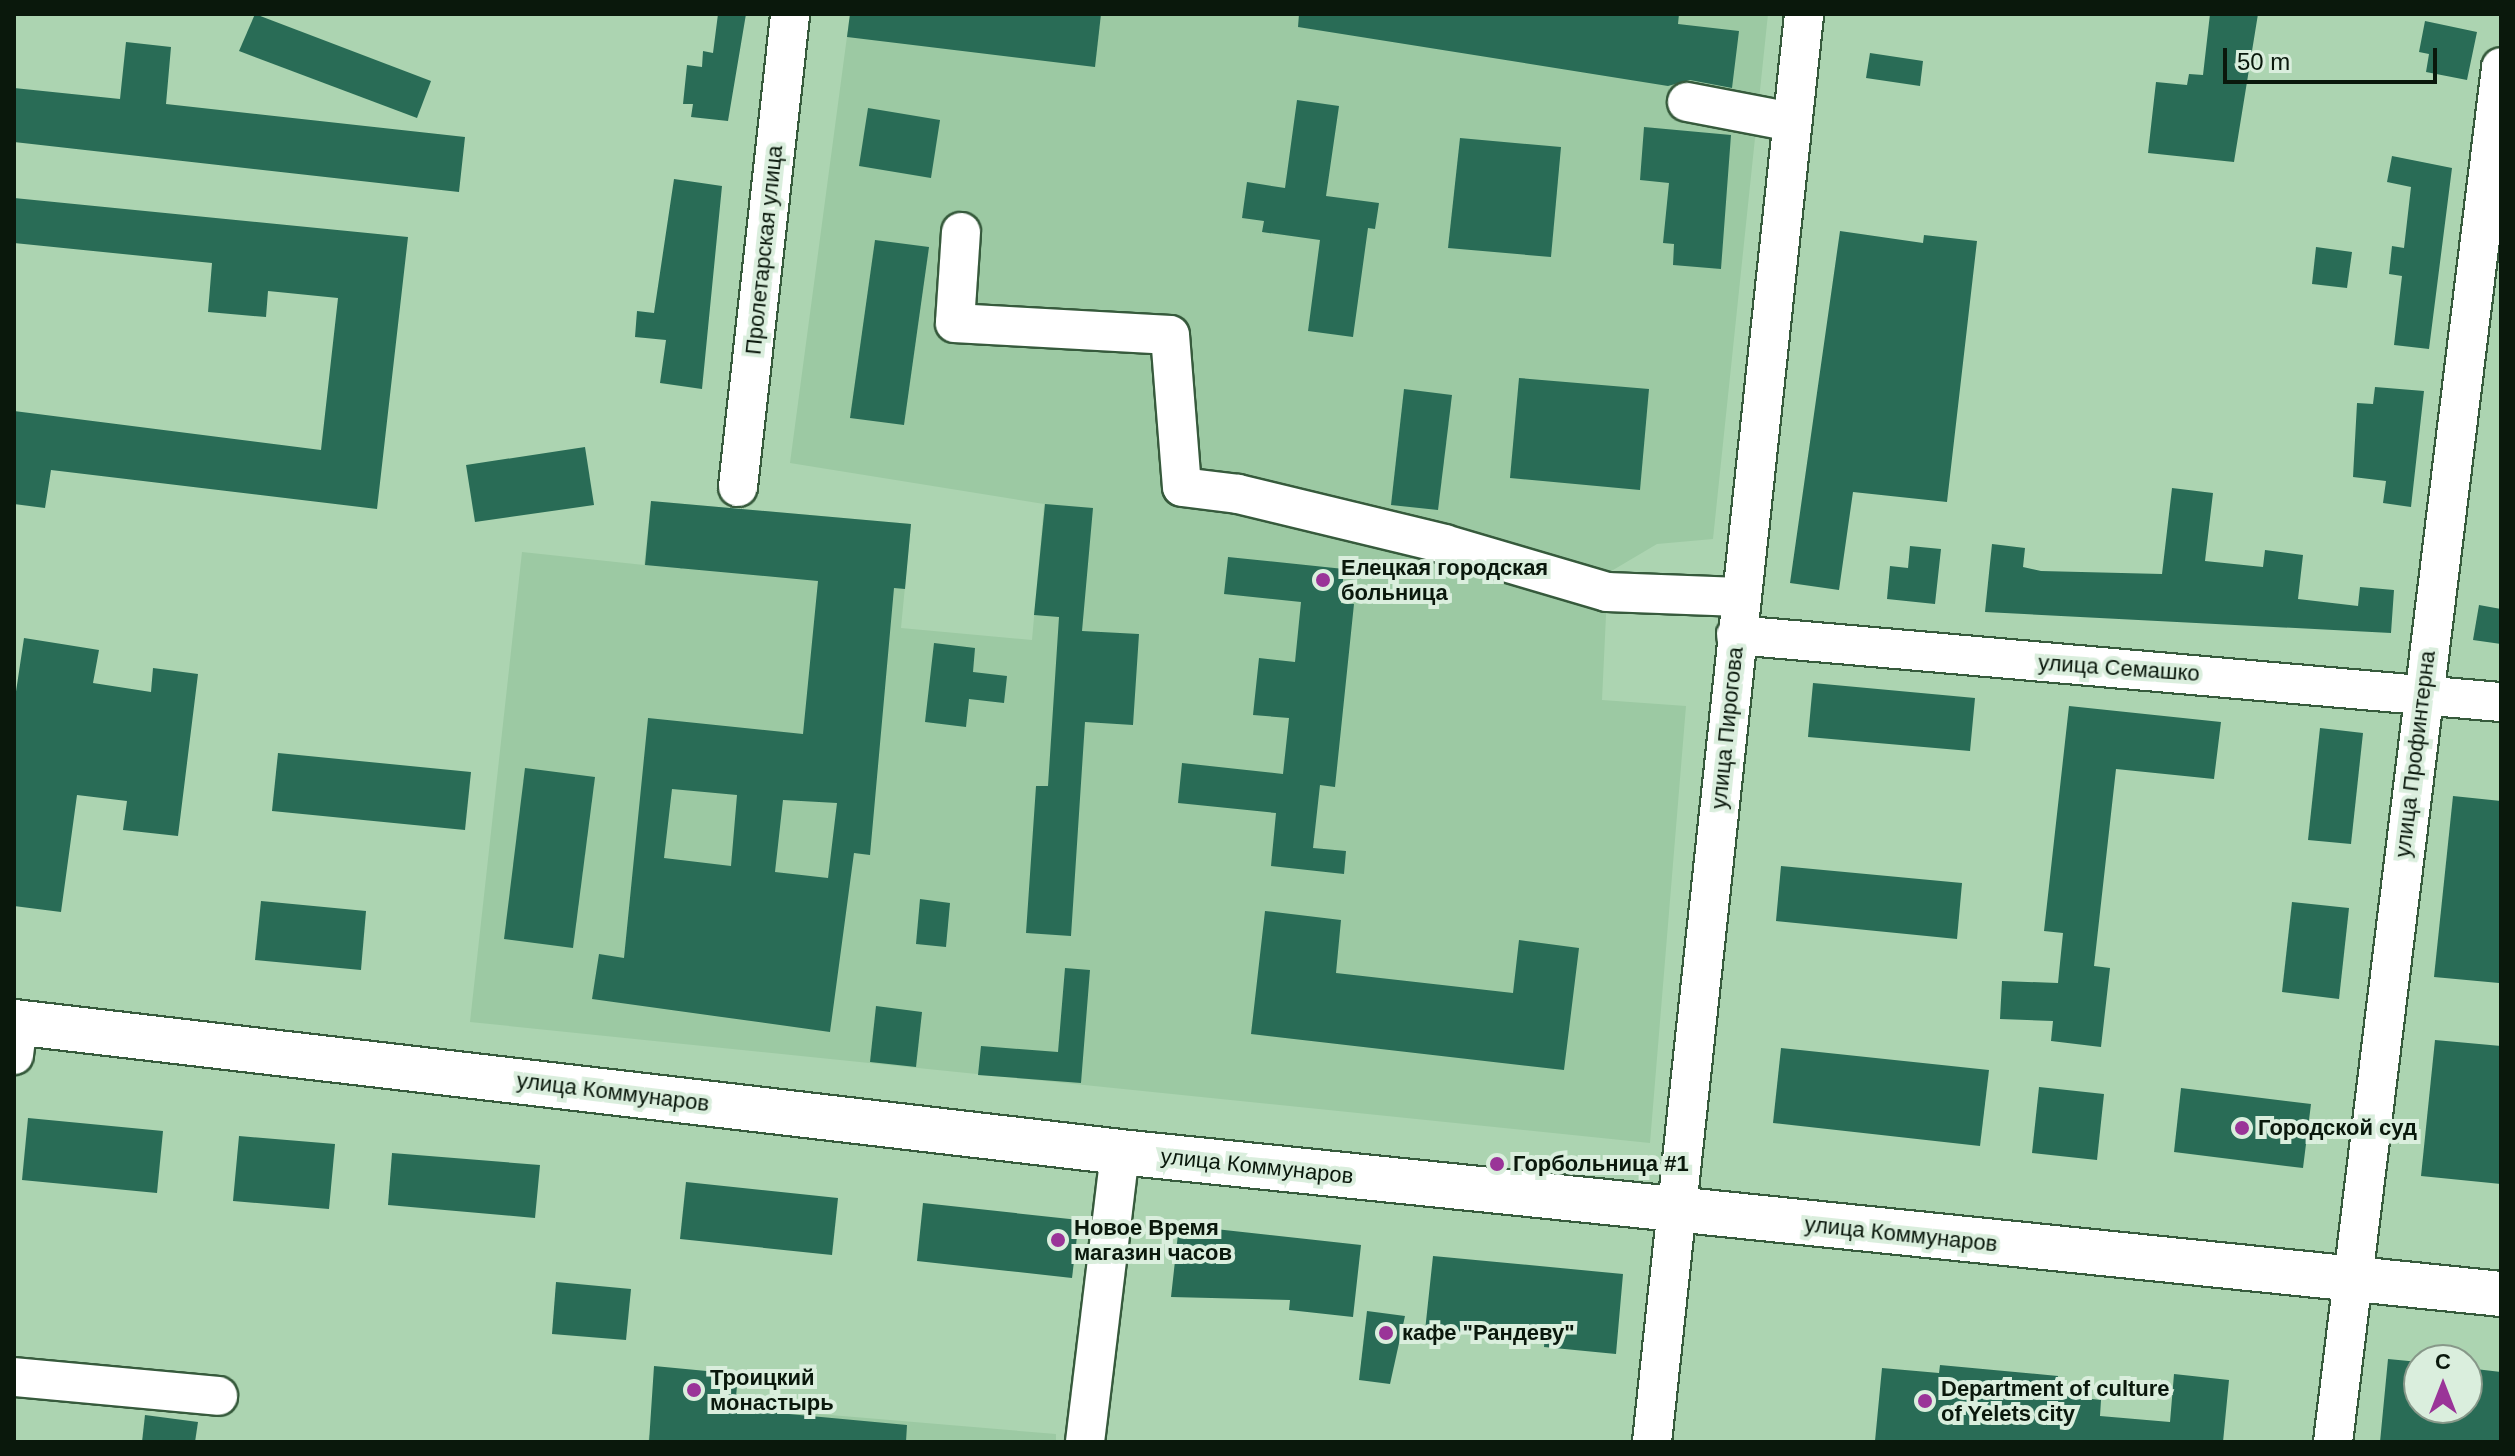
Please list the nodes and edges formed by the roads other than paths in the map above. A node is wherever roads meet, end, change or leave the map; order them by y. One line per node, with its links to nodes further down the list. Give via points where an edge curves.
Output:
1 (790, 14): 7 (street, Пролетарская улица)
2 (1804, 14): 5 (street, улица Пирогова)
3 (2501, 67): 10 (street, улица Профинтерна)
4 (1687, 102): 5 (street)
5 (1792, 122): 8 (street, улица Пирогова)
6 (961, 232): 8 (street, via 955,323 1170,335 1182,487 1238,494 1444,544 1607,592)
7 (738, 487)
8 (1740, 597): 9 (street, улица Пирогова)
9 (1736, 635): 10 (street, улица Семашко); 14 (street, улица Пирогова)
10 (2422, 691): 11 (street, улица Семашко); 15 (street, улица Профинтерна)
11 (2501, 702)
12 (15, 1033): 13 (main road, улица Коммунаров)
13 (1120, 1152): 14 (main road, улица Коммунаров); 19 (street)
14 (1678, 1211): 15 (main road, улица Коммунаров); 20 (street, улица Пирогова)
15 (2356, 1281): 16 (main road, улица Коммунаров); 21 (street, улица Профинтерна)
16 (2501, 1294)
17 (14, 1377): 18 (street)
18 (218, 1396)
19 (1085, 1442)
20 (1652, 1442)
21 (2333, 1442)

